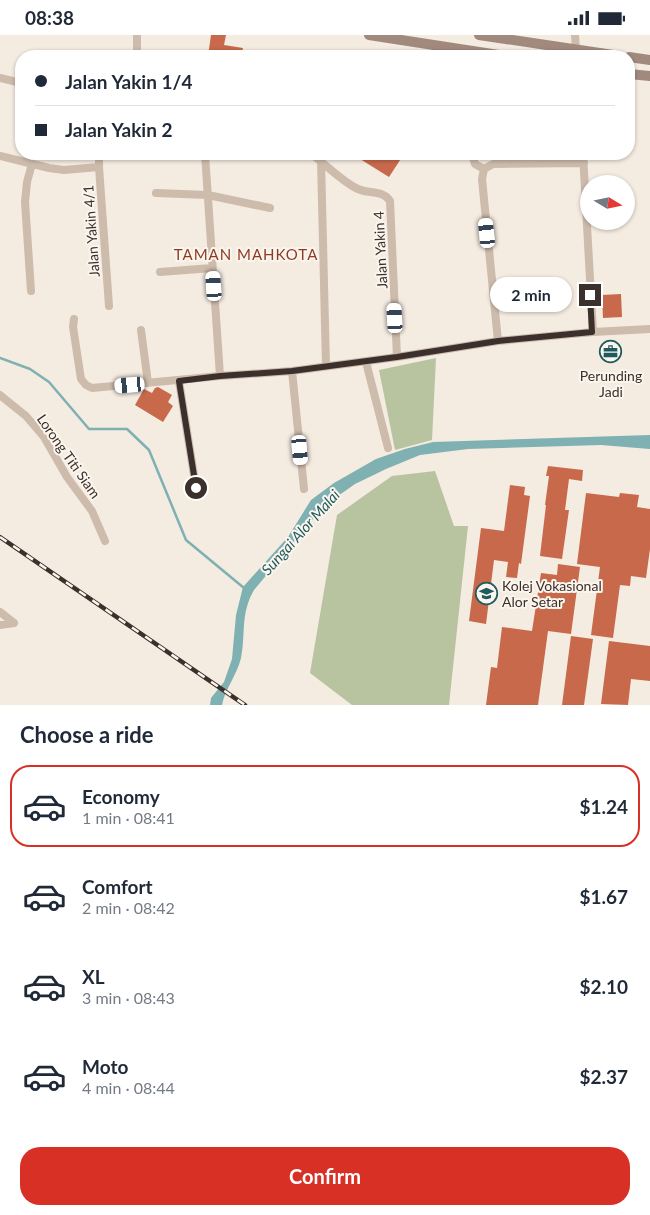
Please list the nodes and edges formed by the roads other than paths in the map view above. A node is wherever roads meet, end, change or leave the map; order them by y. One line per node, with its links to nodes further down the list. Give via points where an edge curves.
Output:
1 (137, 35): 5 (street)
2 (369, 35): 6 (main road)
3 (479, 35): 7 (main road)
4 (575, 35): 7 (street)
5 (137, 50)
6 (466, 50)
7 (576, 50)
8 (635, 58): 9 (main road)
9 (650, 61)
10 (639, 75): 13 (main road)
11 (0, 79): 12 (street)
12 (15, 82)
13 (650, 84)
14 (0, 156): 15 (street)
15 (15, 160)
16 (16, 160): 23 (street)
17 (99, 160): 24 (street, Jalan Yakin 4/1)
18 (206, 160): 27 (street)
19 (321, 160): 38 (street, Jalan Yakin 4, via 354,187 382,193 390,201); 40 (street)
20 (474, 160): 25 (street)
21 (584, 160): 22 (street)
22 (584, 163): 25 (street, via 493,164); 36 (street)
23 (32, 164): 24 (street, via 64,170); 31 (street, via 25,202)
24 (99, 167): 32 (street, Jalan Yakin 4/1)
25 (484, 169): 37 (street, via 482,179)
26 (156, 193): 27 (street)
27 (208, 195): 28 (street); 29 (street)
28 (270, 208)
29 (212, 268): 30 (street); 42 (street)
30 (160, 272)
31 (31, 291)
32 (108, 305)
33 (74, 319): 44 (street, via 81,379 86,385 92,388)
34 (650, 329): 36 (street)
35 (141, 330): 44 (street)
36 (592, 332): 37 (street)
37 (498, 341): 38 (street)
38 (397, 357): 39 (street)
39 (366, 362): 40 (street); 46 (street)
40 (326, 366): 41 (street)
41 (292, 371): 42 (street); 48 (street)
42 (220, 376): 43 (street)
43 (179, 381): 44 (street); 47 (street)
44 (148, 383)
45 (0, 395): 49 (street, Lorong Titi Siam, via 26,416 44,437 92,511)
46 (388, 448)
47 (196, 488)
48 (304, 489)
49 (105, 541)
50 (0, 612): 51 (street, via 14,623)
51 (0, 625)

